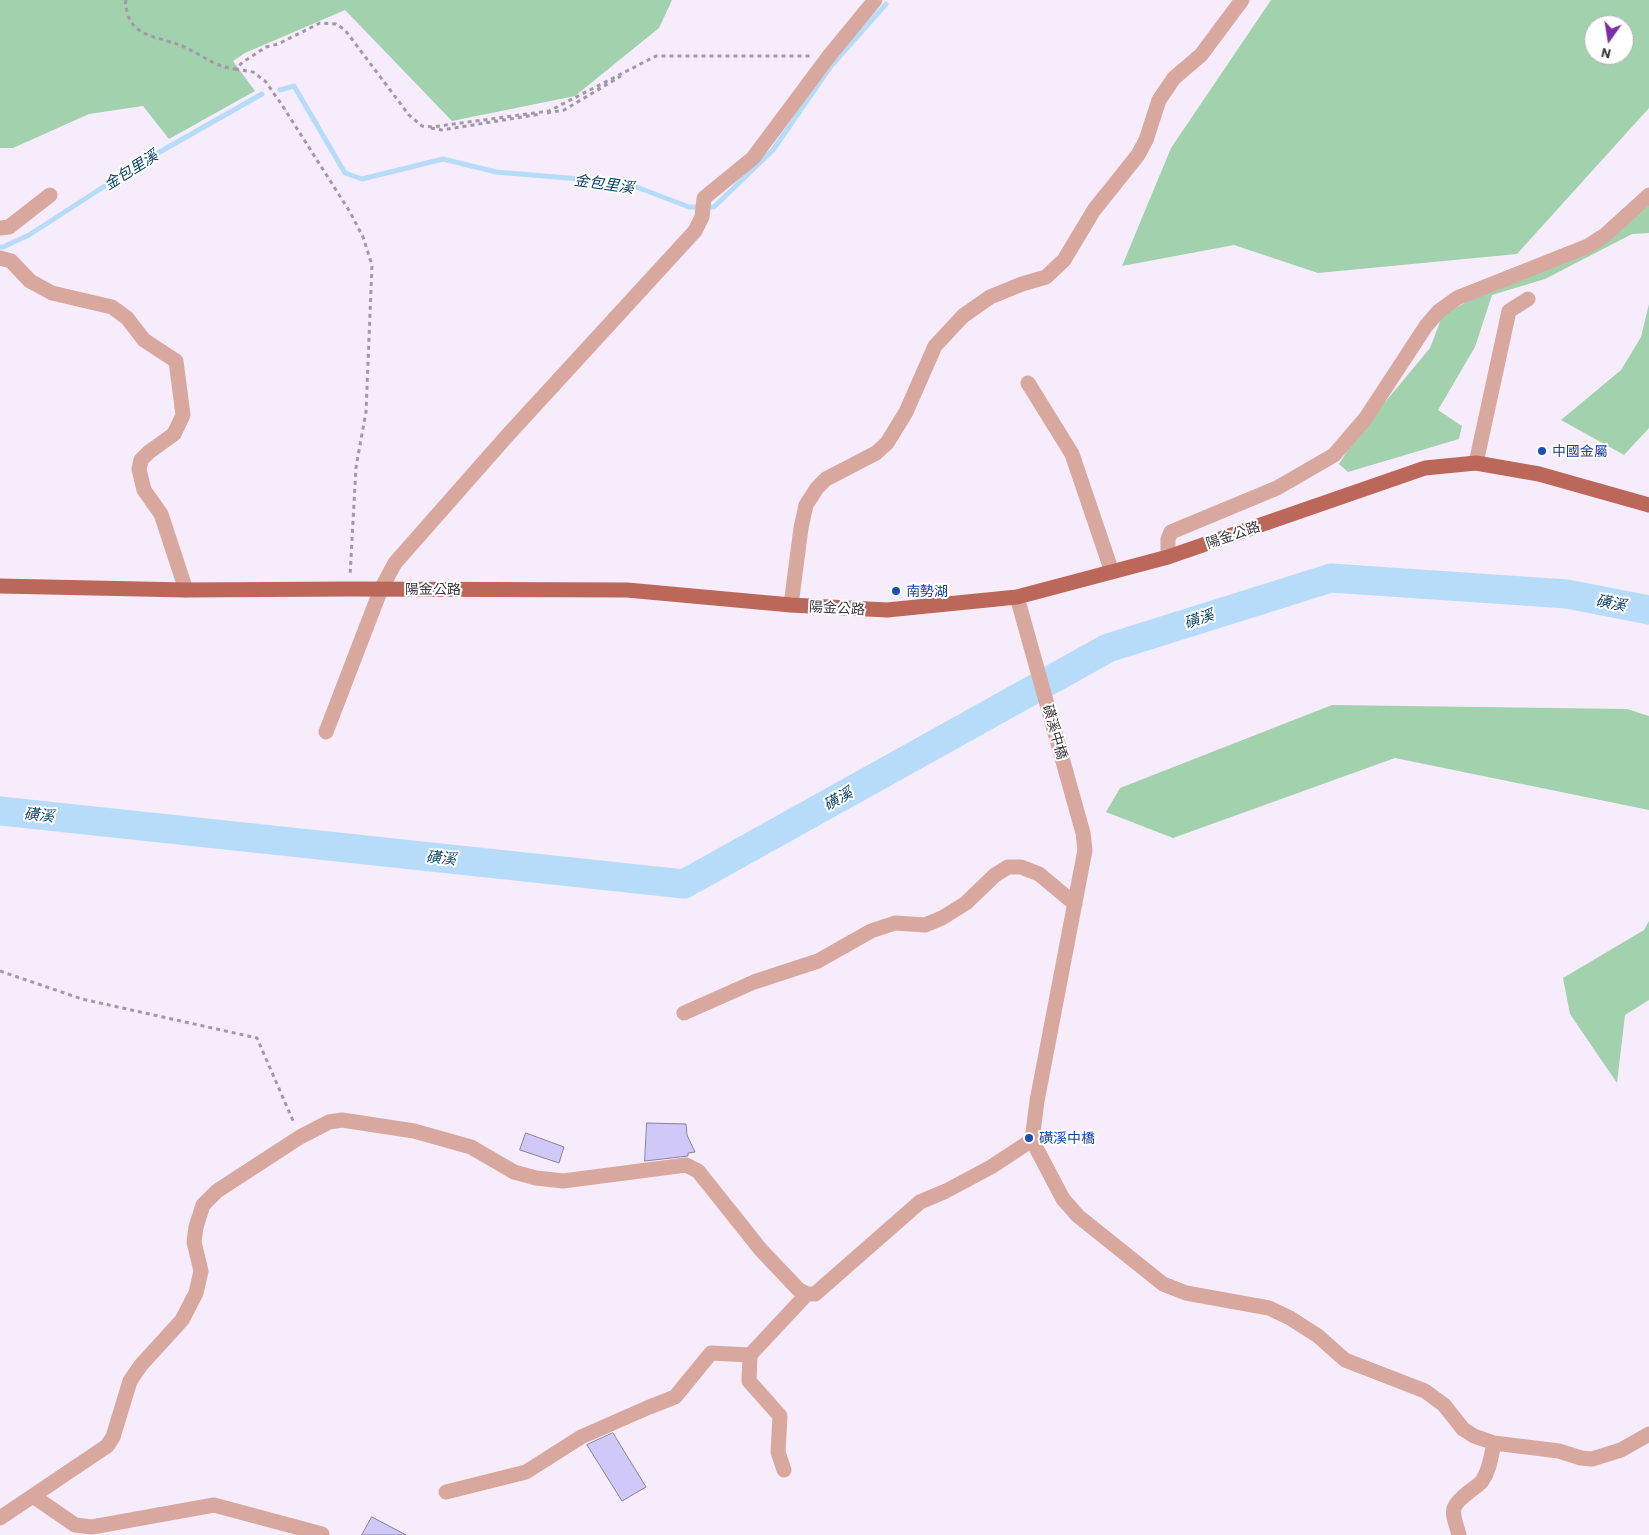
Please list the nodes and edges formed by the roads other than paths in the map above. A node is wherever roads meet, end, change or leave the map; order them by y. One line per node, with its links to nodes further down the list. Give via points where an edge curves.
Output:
1 (875, 0): 14 (street, via 822,56 753,158 704,198 702,217 695,231 394,563)
2 (1242, 0): 17 (street, via 1201,55 1174,78 1159,100 1138,155 1094,210 1064,260 1046,277 990,297 963,316 935,346 906,412 887,443 876,453 826,479 817,488 806,504)
3 (50, 195): 5 (street, via 9,227)
4 (1649, 195): 11 (street, via 1588,246 1457,298 1439,311 1365,419 1334,455 1276,488 1171,532)
5 (0, 228)
6 (0, 258): 15 (street, via 11,262 30,281 52,293 112,307 127,318 144,340 176,361 183,415 174,434 149,452 141,460 139,469 144,490 162,514)
7 (1528, 299): 9 (street, via 1508,311)
8 (1028, 384): 12 (street, via 1072,454)
9 (1476, 463): 10 (main road, 陽金公路, via 1539,474); 11 (main road, 陽金公路, via 1425,468)
10 (1649, 505)
11 (1168, 557): 12 (main road, 陽金公路)
12 (1112, 572): 16 (main road, 陽金公路)
13 (0, 586): 15 (main road, 陽金公路)
14 (381, 589): 15 (main road, 陽金公路); 17 (main road, 陽金公路, via 627,590); 18 (street)
15 (186, 590)
16 (1016, 597): 17 (main road, 陽金公路, via 887,610); 19 (street, 磺溪中橋, via 1083,832 1085,850)
17 (791, 605)
18 (326, 732)
19 (1074, 904): 20 (street, via 1039,874 1022,867 1008,867 942,918 925,925 895,923 871,931 818,961 754,982); 21 (street, 磺溪中橋)
20 (684, 1013)
21 (1032, 1140): 22 (street, via 991,1167 920,1202 815,1294); 25 (street, via 1063,1198 1078,1216 1164,1284 1186,1293 1268,1308 1290,1318 1318,1336 1345,1360 1425,1391 1444,1405 1463,1429)
22 (807, 1294): 23 (street); 28 (street, via 799,1290 761,1250 698,1171 686,1165 563,1181 536,1178 514,1172 471,1147 414,1131 342,1120 328,1122 217,1191 204,1205 194,1242 201,1271 196,1293 182,1320 130,1381 113,1437 106,1446)
23 (750, 1355): 26 (street, via 749,1382 780,1416 778,1452); 27 (street, via 711,1353 675,1397 581,1437 526,1472)
24 (1649, 1434): 25 (street, via 1621,1450 1592,1459 1559,1451)
25 (1494, 1443): 31 (street, via 1482,1482 1454,1507)
26 (784, 1470)
27 (446, 1492)
28 (33, 1496): 29 (street); 30 (street, via 76,1525 92,1527 214,1506)
29 (0, 1518)
30 (322, 1534)
31 (1459, 1535)

